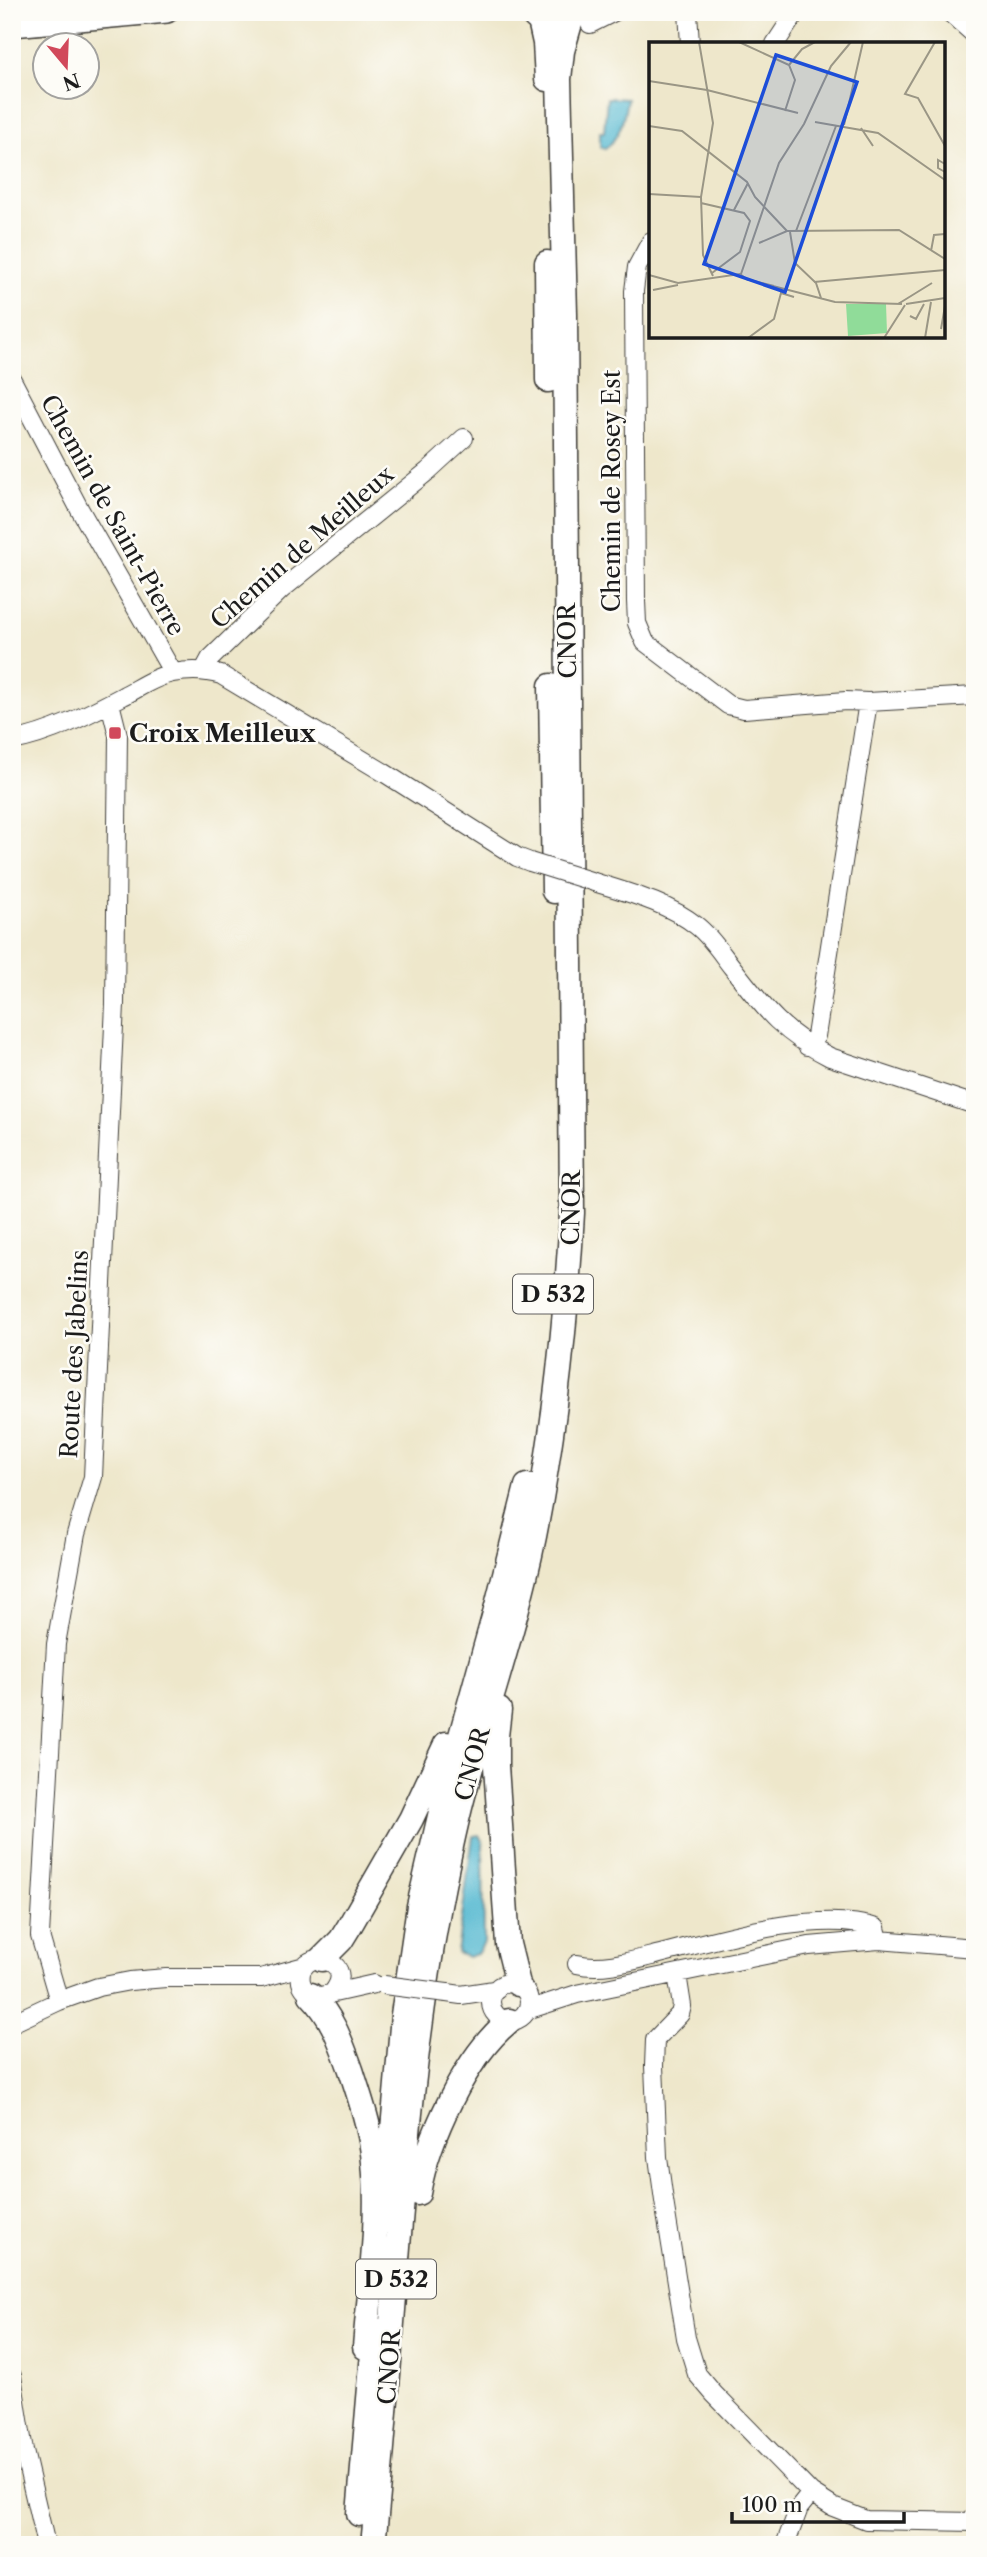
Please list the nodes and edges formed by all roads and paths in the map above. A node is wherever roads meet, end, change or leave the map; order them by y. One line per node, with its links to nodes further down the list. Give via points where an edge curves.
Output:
1 (167, 12): 8 (main road)
2 (614, 12): 7 (street)
3 (688, 12): 10 (street)
4 (796, 12): 11 (street)
5 (949, 12): 9 (street)
6 (535, 18): 7 (main road, via 561,27); 24 (highway, CNOR / D 532, via 545,43 547,80 558,1214 535,1449)
7 (580, 20): 23 (highway, CNOR / D 532, via 562,51 559,79 572,1213 559,1381)
8 (12, 26)
9 (975, 35)
10 (690, 42)
11 (776, 42)
12 (649, 245): 18 (street, Chemin de Rosey Est, via 637,267 635,291 636,601 637,623 645,642 722,702 744,709)
13 (12, 380): 16 (street, Chemin de Saint-Pierre)
14 (464, 438): 15 (street, Chemin de Meilleux, via 281,590)
15 (204, 670): 16 (street); 21 (street, bridge, via 221,675 517,857 661,905 699,927 769,1015)
16 (173, 673): 19 (street)
17 (975, 696): 18 (street, Chemin de Rosey Est)
18 (868, 702): 21 (street, via 816,1037)
19 (110, 703): 20 (street); 34 (street, Route des Jabelins, via 118,735 115,1004 93,1477 76,1534 56,1644 40,1936)
20 (12, 741)
21 (807, 1046): 22 (street)
22 (975, 1105)
23 (534, 1538): 33 (highway, via 496,1736); 36 (highway, CNOR / D 532, via 465,1789 429,1960)
24 (497, 1606): 27 (highway, via 444,1750 411,1819 349,1927); 38 (highway, CNOR / D 532, via 419,1906 403,2014)
25 (879, 1940): 26 (street); 28 (street, via 876,1928 864,1924 822,1923 737,1935 627,1962); 29 (street, via 809,1946)
26 (975, 1948)
27 (321, 1964): 30 (street); 31 (street); 32 (street, via 301,1978); 32 (street, via 339,1981)
28 (577, 1964)
29 (677, 1974): 33 (street, via 577,1994); 39 (street, via 680,2014 655,2040 654,2066 658,2157 689,2353 697,2374 713,2394)
30 (261, 1978): 32 (street); 34 (street, via 130,1981)
31 (379, 1985): 32 (street); 33 (street, bridge)
32 (316, 1992): 38 (highway, via 345,2054 364,2110 373,2157)
33 (511, 2000): 36 (highway, via 425,2157)
34 (59, 2001): 35 (street)
35 (12, 2022)
36 (391, 2334): 43 (highway, CNOR / D 532)
37 (12, 2376): 41 (street)
38 (365, 2443): 42 (highway, CNOR / D 532)
39 (811, 2493): 40 (street, via 866,2520); 44 (street, via 799,2508)
40 (975, 2522)
41 (46, 2545)
42 (357, 2545)
43 (373, 2545)
44 (785, 2545)

